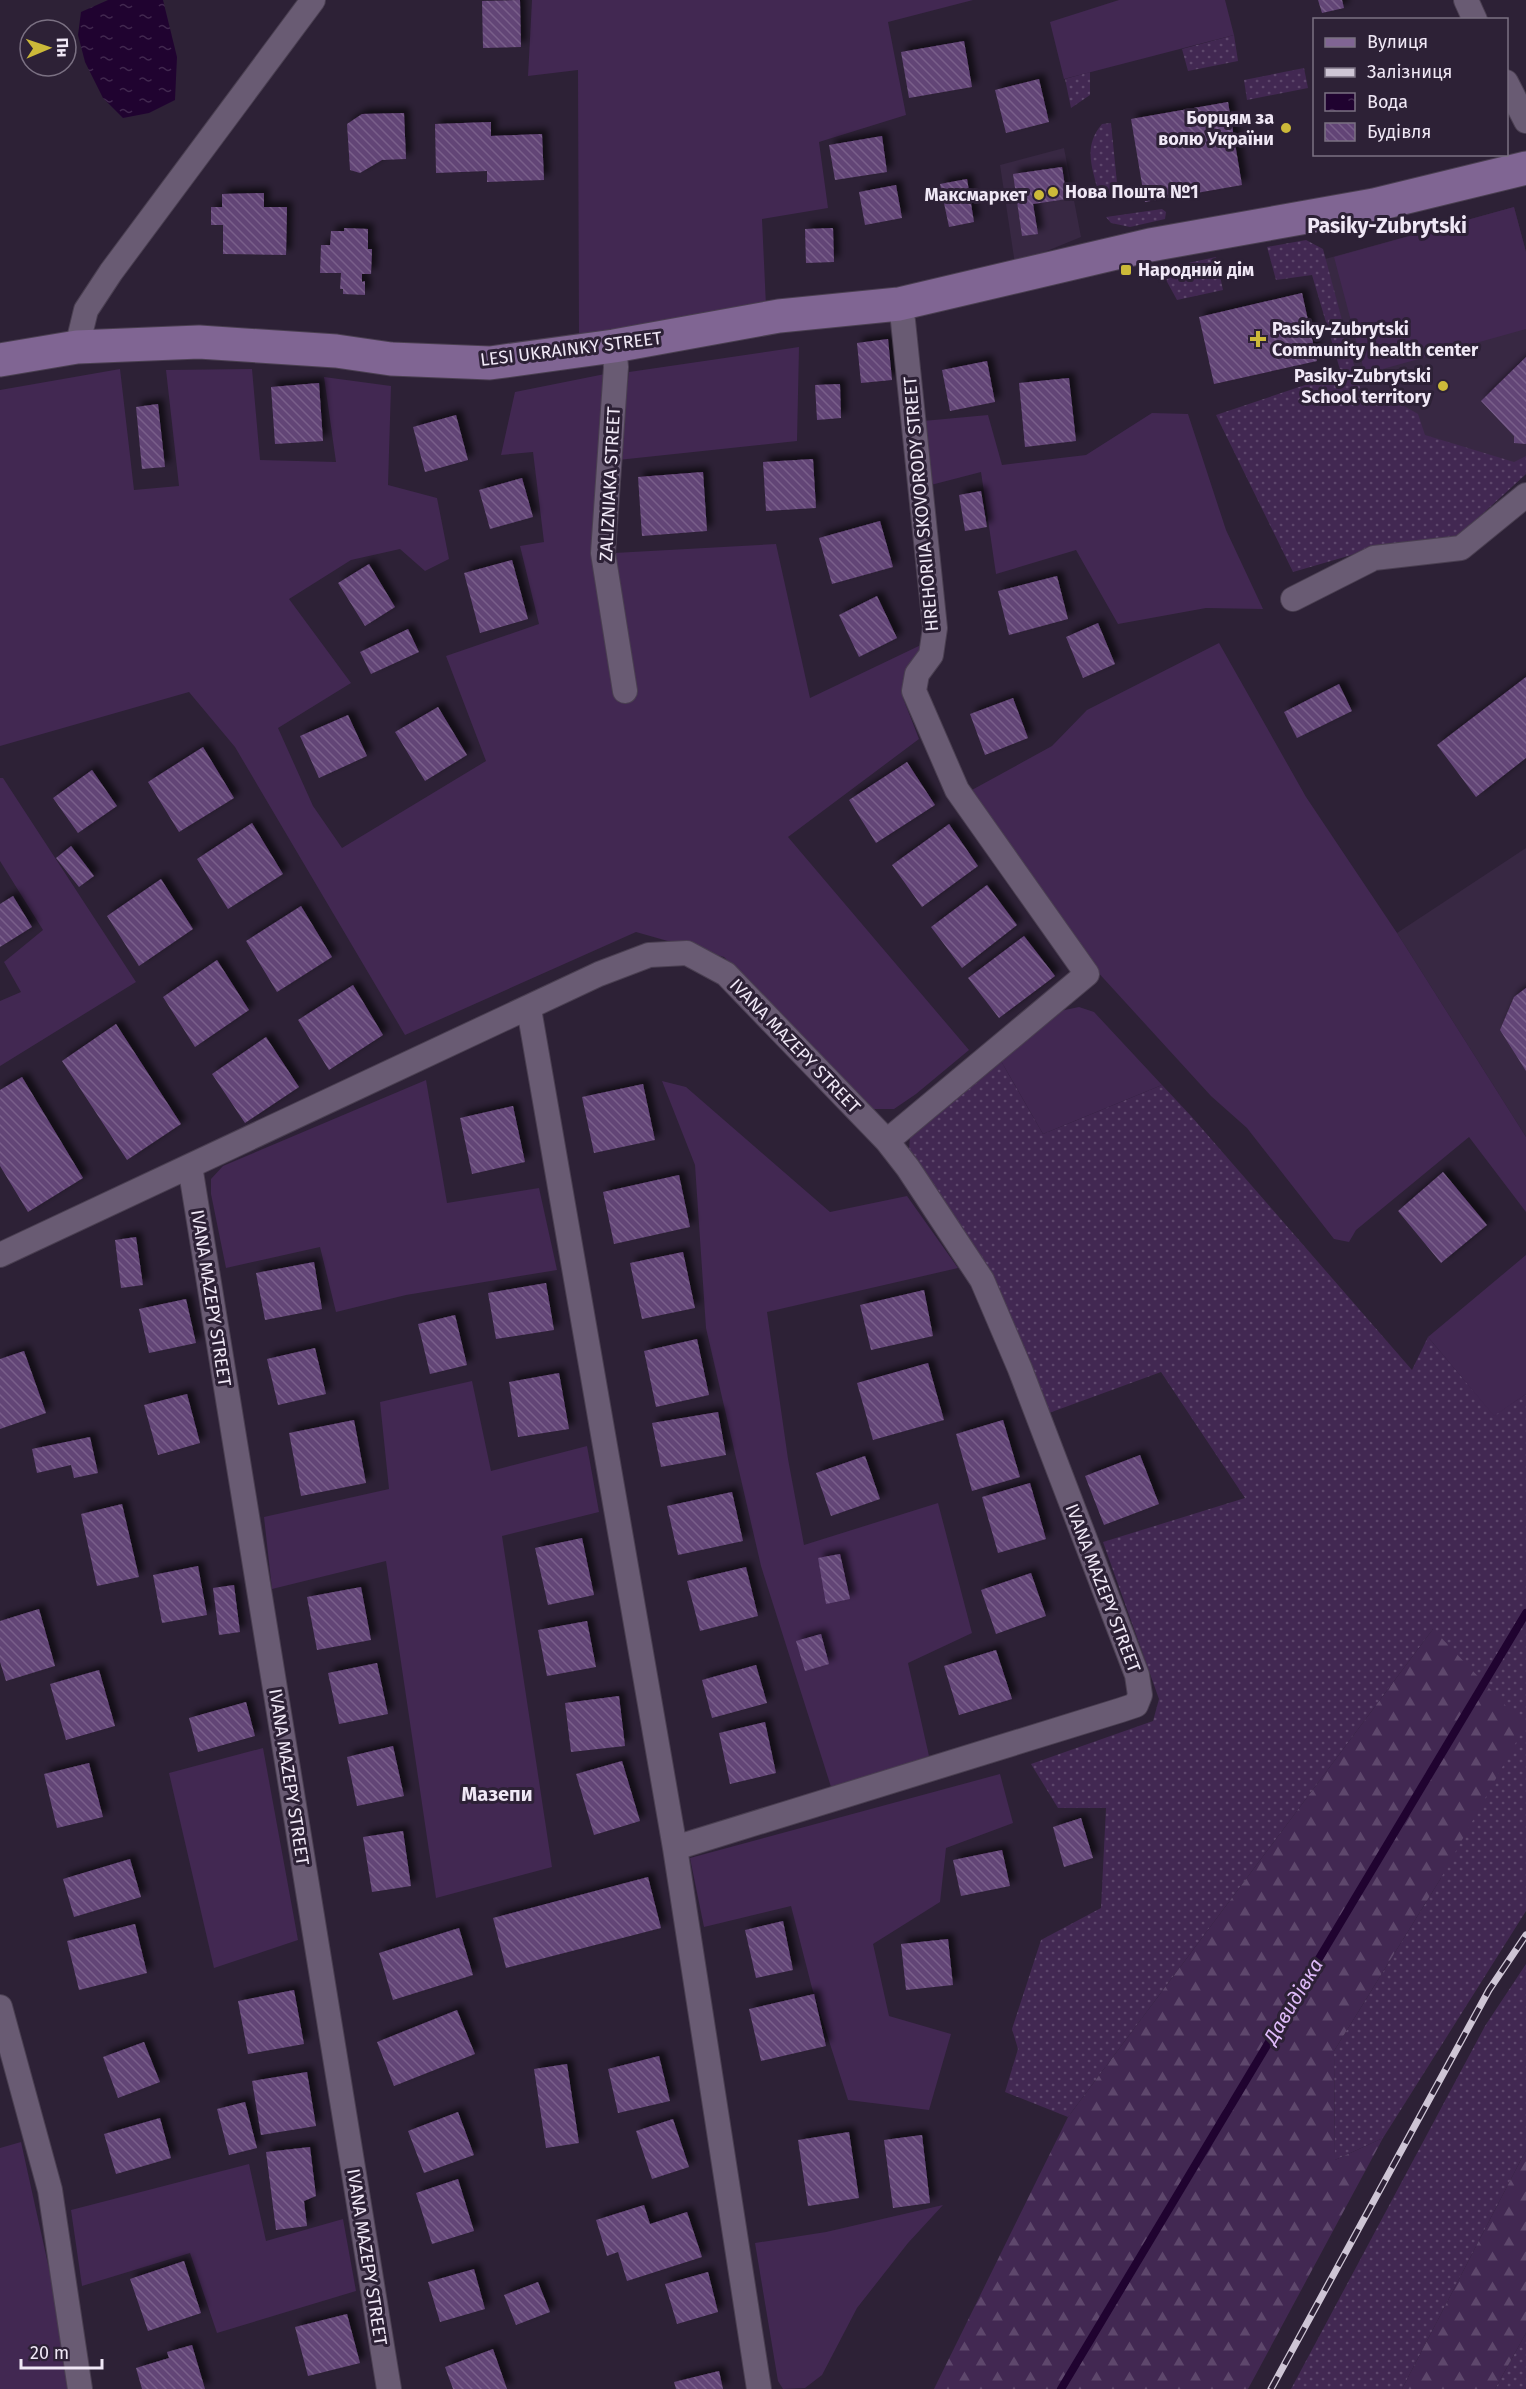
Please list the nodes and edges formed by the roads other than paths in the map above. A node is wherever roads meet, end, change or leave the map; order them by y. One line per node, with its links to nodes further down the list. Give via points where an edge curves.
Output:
1 (313, 0): 9 (street, via 111,272 86,310)
2 (1466, 0): 3 (street)
3 (1474, 18)
4 (1508, 86): 5 (street)
5 (1526, 121)
6 (1526, 168): 7 (main road, LESI UKRAINKY STREET, via 1374,205 1150,245)
7 (899, 304): 8 (main road, LESI UKRAINKY STREET, via 779,316); 15 (street, HREHORIIA SKOVORODY STREET, via 935,628 931,655 917,674 914,690 957,790 1087,974)
8 (614, 346): 9 (main road, LESI UKRAINKY STREET, via 490,363 391,359 336,351 199,342); 13 (street, ZALIZNIAKA STREET, via 616,367 603,553)
9 (77, 347): 10 (main road, LESI UKRAINKY STREET)
10 (0, 360)
11 (1526, 495): 12 (street, via 1461,548 1374,558)
12 (1293, 599)
13 (625, 691)
14 (529, 1009): 15 (street, IVANA MAZEPY STREET, via 599,974 649,955 687,953 726,974); 16 (street, IVANA MAZEPY STREET); 18 (street)
15 (887, 1142): 18 (street, IVANA MAZEPY STREET, via 982,1280 1121,1631 1140,1695 1136,1705 1121,1710)
16 (190, 1166): 17 (street, IVANA MAZEPY STREET); 21 (street, IVANA MAZEPY STREET)
17 (0, 1256)
18 (675, 1848): 22 (street)
19 (0, 2007): 20 (street, via 50,2190)
20 (80, 2389)
21 (389, 2389)
22 (759, 2389)

